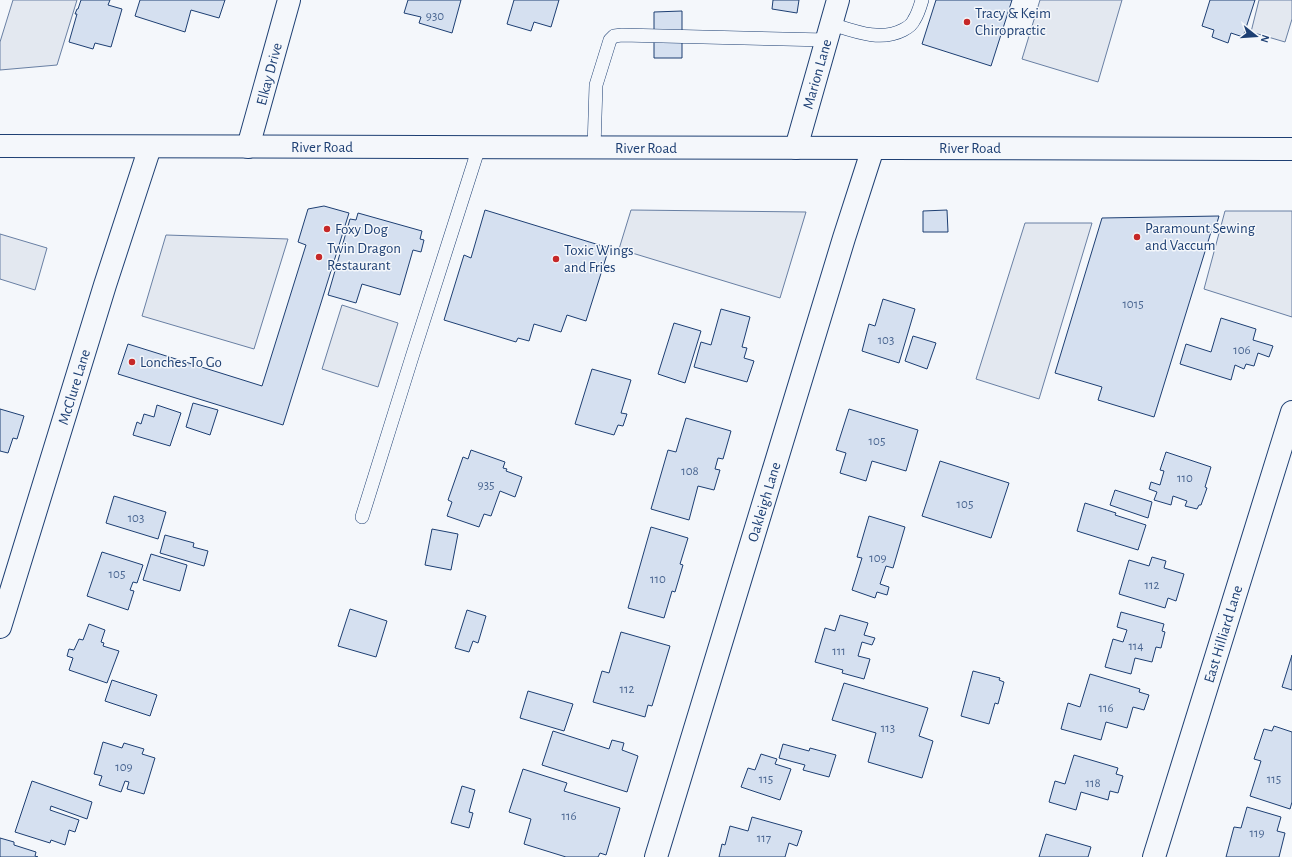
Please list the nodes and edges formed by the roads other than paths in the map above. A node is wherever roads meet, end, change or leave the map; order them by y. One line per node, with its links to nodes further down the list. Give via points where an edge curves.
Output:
1 (289, 0): 7 (street, Elkay Drive)
2 (838, 0): 4 (street, Marion Lane)
3 (922, 0): 4 (lane, via 914,21 896,33 881,36)
4 (829, 32): 9 (lane, via 614,36 610,40 596,85); 10 (street, Marion Lane)
5 (0, 146): 6 (street, River Road)
6 (150, 147): 7 (street, River Road); 15 (street, McClure Lane)
7 (248, 147): 8 (street, River Road)
8 (479, 147): 9 (street, River Road); 14 (lane)
9 (594, 148): 10 (street, River Road)
10 (796, 148): 11 (street, River Road)
11 (873, 148): 12 (street, River Road); 16 (street, Oakleigh Lane)
12 (1292, 149)
13 (1292, 412): 17 (street, East Hilliard Lane)
14 (362, 517)
15 (0, 627)
16 (656, 857)
17 (1154, 857)

